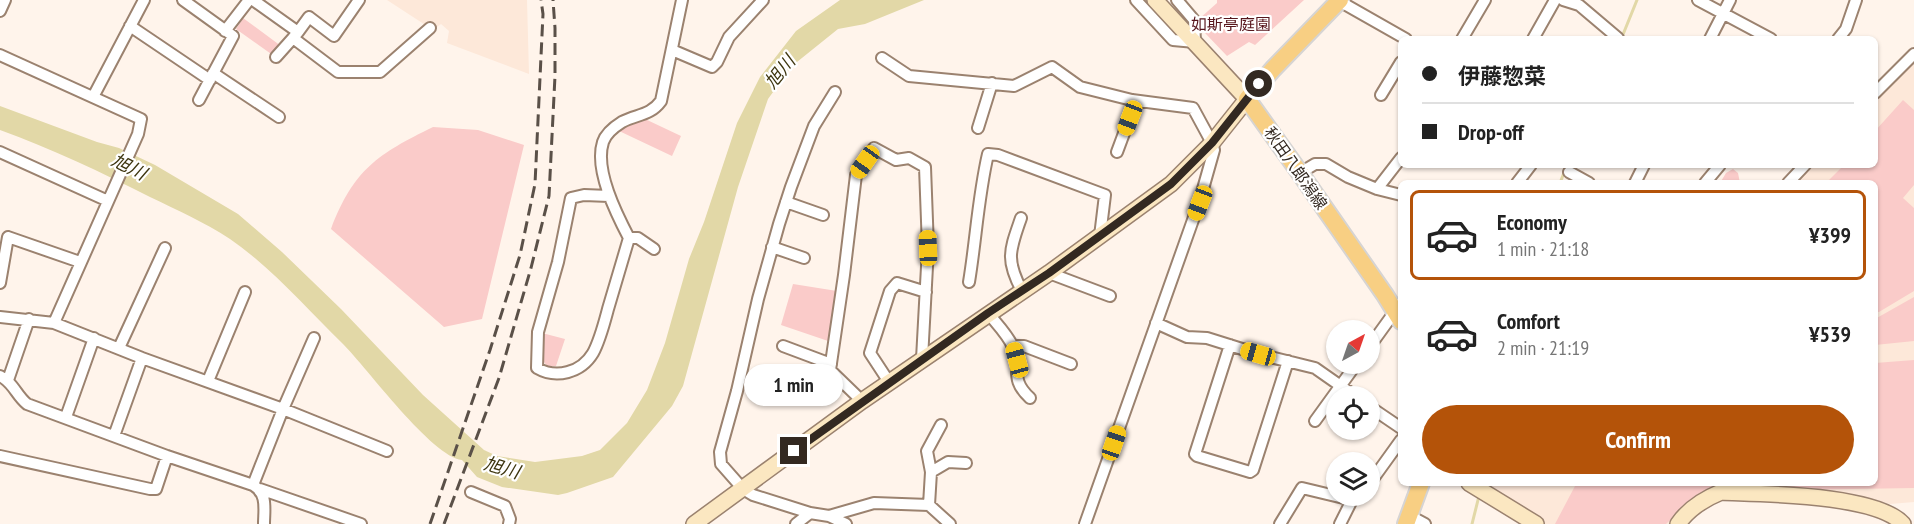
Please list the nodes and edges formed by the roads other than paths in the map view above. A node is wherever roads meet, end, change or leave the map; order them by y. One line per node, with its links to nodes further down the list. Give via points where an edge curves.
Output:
1 (5, 0): 18 (street)
2 (144, 0): 20 (street)
3 (183, 0): 22 (street)
4 (251, 0): 22 (street); 23 (street)
5 (358, 0): 23 (street, via 334,36 309,17)
6 (682, 0): 32 (street)
7 (763, 0): 32 (street, via 729,37 712,67)
8 (1136, 0): 31 (street, via 1173,40)
9 (1155, 0): 31 (street)
10 (1177, 0): 31 (street, via 1194,20)
11 (1485, 0): 25 (street)
12 (1555, 0): 26 (street)
13 (1563, 0): 27 (street, via 1579,5)
14 (1698, 0): 19 (street)
15 (1730, 0): 19 (street)
16 (1856, 0): 30 (street)
17 (1339, 1): 24 (street); 44 (main road)
18 (0, 11)
19 (1723, 13): 28 (street); 29 (street)
20 (130, 26): 38 (street); 43 (street)
21 (430, 28): 23 (street, via 381,72 338,72)
22 (225, 31): 38 (street, via 232,36)
23 (295, 35): 35 (street)
24 (1401, 36)
25 (1464, 36)
26 (1535, 36)
27 (1616, 36)
28 (1712, 36)
29 (1765, 36)
30 (1840, 36)
31 (1194, 42): 44 (street)
32 (672, 50): 62 (street, via 664,91 654,110 627,119 605,136 602,162)
33 (1914, 54): 40 (street)
34 (0, 55): 43 (street)
35 (276, 57)
36 (882, 58): 39 (street, via 909,76)
37 (1398, 67): 42 (street)
38 (212, 76): 45 (street); 47 (street)
39 (992, 83): 46 (street, via 1014,86 1052,67 1080,87); 48 (street)
40 (1878, 90)
41 (835, 92): 64 (street, via 814,126)
42 (1381, 95)
43 (93, 97): 63 (street, via 141,119)
44 (1247, 99): 49 (street); 56 (main road, 秋田八郎潟線)
45 (199, 100)
46 (1136, 101): 49 (street, via 1193,108); 51 (street)
47 (279, 117)
48 (978, 128)
49 (1212, 143): 67 (street, via 1171,184); 87 (street, via 1200,203)
50 (0, 152): 63 (street)
51 (1117, 152)
52 (1398, 162): 60 (street)
53 (1529, 168): 57 (street)
54 (1802, 168): 59 (street)
55 (1569, 172): 58 (street)
56 (1300, 173): 60 (street, via 1326,164); 81 (main road, 秋田八郎潟線)
57 (1519, 180)
58 (1584, 180)
59 (1791, 180)
60 (1377, 189): 61 (street)
61 (1398, 194)
62 (609, 196): 68 (street); 68 (street, via 571,198 538,332 537,368 556,374 568,372 581,366 593,353)
63 (108, 201): 73 (street)
64 (786, 202): 65 (street); 69 (street)
65 (823, 215)
66 (1021, 218): 77 (street, via 1009,258)
67 (1100, 236): 74 (street); 76 (street, via 1105,195 988,154)
68 (629, 238): 71 (street, via 638,238)
69 (772, 247): 72 (street); 125 (street, via 720,452 721,464)
70 (165, 248): 94 (street)
71 (654, 249)
72 (804, 258)
73 (80, 262): 75 (street, via 8,237); 86 (street)
74 (1049, 273): 77 (street); 80 (street)
75 (1, 277)
76 (969, 282)
77 (1022, 291): 82 (street)
78 (245, 292): 102 (street)
79 (926, 292): 96 (street); 98 (street, via 925,167 874,148 856,175); 103 (street, via 897,283 890,291 870,353)
80 (1110, 296)
81 (1398, 311)
82 (988, 313): 93 (street); 96 (street)
83 (1398, 313): 88 (street)
84 (0, 317): 85 (street)
85 (29, 320): 86 (street); 101 (street)
86 (54, 323): 89 (street)
87 (1156, 323): 91 (street, via 1187,337); 142 (street)
88 (1380, 334)
89 (94, 338): 94 (street); 110 (street)
90 (314, 339): 108 (street)
91 (1230, 345): 97 (street); 97 (street, via 1196,454 1250,472)
92 (783, 346): 98 (street)
93 (1013, 346): 99 (street, via 1024,346); 105 (street, via 1016,377)
94 (119, 348): 95 (street)
95 (142, 358): 102 (street); 114 (street)
96 (922, 360): 103 (street)
97 (1288, 361): 104 (street, via 1315,368)
98 (831, 364): 106 (street, via 830,370)
99 (1071, 364)
100 (1349, 374): 104 (street)
101 (4, 378): 110 (street, via 27,404)
102 (208, 381): 108 (street)
103 (890, 382): 106 (street)
104 (1340, 386)
105 (1030, 398)
106 (862, 401): 125 (street)
107 (1326, 406): 111 (street)
108 (283, 409): 116 (street); 124 (street)
109 (1380, 413): 113 (street)
110 (66, 417): 114 (street)
111 (1315, 421)
112 (941, 424): 121 (street, via 927,451)
113 (1398, 426)
114 (114, 436): 118 (street)
115 (1398, 444): 120 (street)
116 (387, 451)
117 (0, 456): 118 (street, via 156,489)
118 (167, 456): 124 (street)
119 (966, 463): 121 (street, via 948,462)
120 (1380, 469)
121 (931, 472): 128 (street)
122 (1419, 486): 132 (main road)
123 (1474, 486): 134 (street)
124 (256, 487): 133 (street); 135 (street, via 264,501)
125 (743, 489): 130 (street); 138 (street)
126 (1326, 491): 143 (street, via 1304,487)
127 (471, 492): 137 (street, via 505,506)
128 (929, 505): 131 (street, via 874,503); 141 (street)
129 (1349, 506): 144 (street)
130 (810, 513): 131 (street); 139 (street)
131 (829, 516): 140 (street)
132 (1408, 520): 145 (street)
133 (348, 522): 136 (street)
134 (1532, 523)
135 (264, 524)
136 (361, 524)
137 (509, 524)
138 (694, 524)
139 (796, 524)
140 (846, 524)
141 (950, 524)
142 (1085, 524)
143 (1280, 524)
144 (1340, 524)
145 (1425, 524)
146 (1678, 524): 147 (street, via 1705,499 1721,492 1844,500 1870,505 1892,514)
147 (1903, 524)

